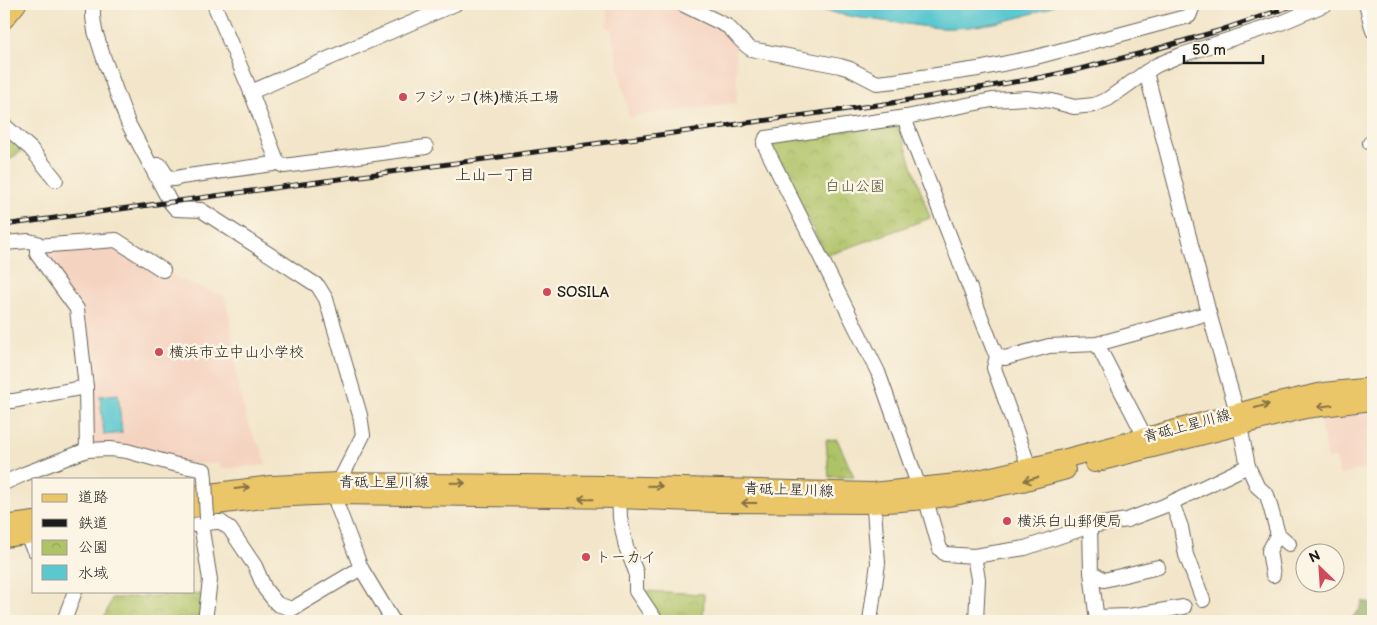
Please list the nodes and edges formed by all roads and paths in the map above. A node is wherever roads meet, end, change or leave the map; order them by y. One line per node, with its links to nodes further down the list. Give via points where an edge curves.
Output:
1 (17, 4): 9 (main road)
2 (93, 4): 16 (street, via 95,31 103,56 128,123)
3 (214, 4): 12 (street)
4 (455, 4): 12 (street)
5 (682, 4): 6 (street, via 727,26 751,49 840,66 876,83 978,69 1071,49 1188,16)
6 (1192, 4)
7 (1326, 4): 11 (street, via 1281,23 1157,64)
8 (1366, 4): 10 (street)
9 (4, 20)
10 (1373, 31)
11 (1146, 72): 13 (street, via 1094,106 1074,107 1027,98 992,100); 22 (street)
12 (251, 92): 17 (street)
13 (906, 117): 24 (street); 37 (street, via 766,138 764,144 878,372)
14 (4, 124): 18 (street, via 31,149)
15 (426, 147): 17 (street, via 284,166)
16 (149, 162): 17 (street, via 160,166 168,178 174,179); 35 (street, via 176,209 201,210 318,286 326,299 363,435)
17 (276, 162)
18 (56, 180)
19 (4, 243): 20 (street, via 29,241 37,243)
20 (37, 246): 21 (street, via 116,240); 25 (street, via 37,254 77,309)
21 (164, 270)
22 (1209, 313): 23 (street); 29 (street)
23 (1097, 344): 24 (street, via 1049,346 1005,358); 30 (street)
24 (997, 356): 33 (street, via 994,368)
25 (86, 387): 27 (street); 31 (street)
26 (1373, 387): 29 (main road, 青砥上星川線, one-way to 26, via 1278,402 1323,392)
27 (4, 401)
28 (1373, 401): 29 (main road, 青砥上星川線, one-way to 29)
29 (1238, 419): 30 (main road, 青砥上星川線); 32 (street); 37 (main road, 青砥上星川線, one-way to 37, via 1022,482 959,496)
30 (1145, 437): 33 (main road, 青砥上星川線)
31 (87, 450): 34 (street); 41 (street, bridge, via 110,449 204,470)
32 (1248, 466): 40 (street); 44 (street, via 1257,486 1267,495)
33 (1029, 467): 37 (main road, 青砥上星川線)
34 (4, 483)
35 (337, 488): 36 (main road, 青砥上星川線); 38 (main road, 青砥上星川線, one-way to 35, via 271,485); 41 (main road, 青砥上星川線, via 271,498); 50 (street, via 337,506)
36 (619, 492): 39 (main road, 青砥上星川線, via 717,503); 60 (street, via 620,518 636,572 636,591)
37 (922, 493): 39 (main road, 青砥上星川線); 48 (street, via 940,549 945,554)
38 (195, 495)
39 (873, 498): 61 (street, via 878,563)
40 (1172, 502): 43 (street, via 1127,520); 54 (street, via 1186,555)
41 (201, 520): 50 (street, via 220,522 230,529 255,566 265,589 277,604 292,609); 58 (street, via 210,580)
42 (4, 525): 45 (main road)
43 (1090, 526): 48 (street, via 1025,548); 51 (street)
44 (1278, 534): 47 (street); 52 (street, via 1269,551)
45 (32, 535): 46 (main road)
46 (4, 538)
47 (1289, 544)
48 (974, 556): 62 (street, via 978,579)
49 (1158, 567): 51 (street, via 1104,580)
50 (361, 568): 59 (street)
51 (1091, 572): 56 (street)
52 (1273, 575)
53 (75, 592): 57 (street)
54 (1204, 600)
55 (1184, 607): 56 (street)
56 (1097, 619)
57 (64, 621)
58 (205, 621)
59 (393, 621)
60 (656, 621)
61 (869, 621)
62 (976, 621)

